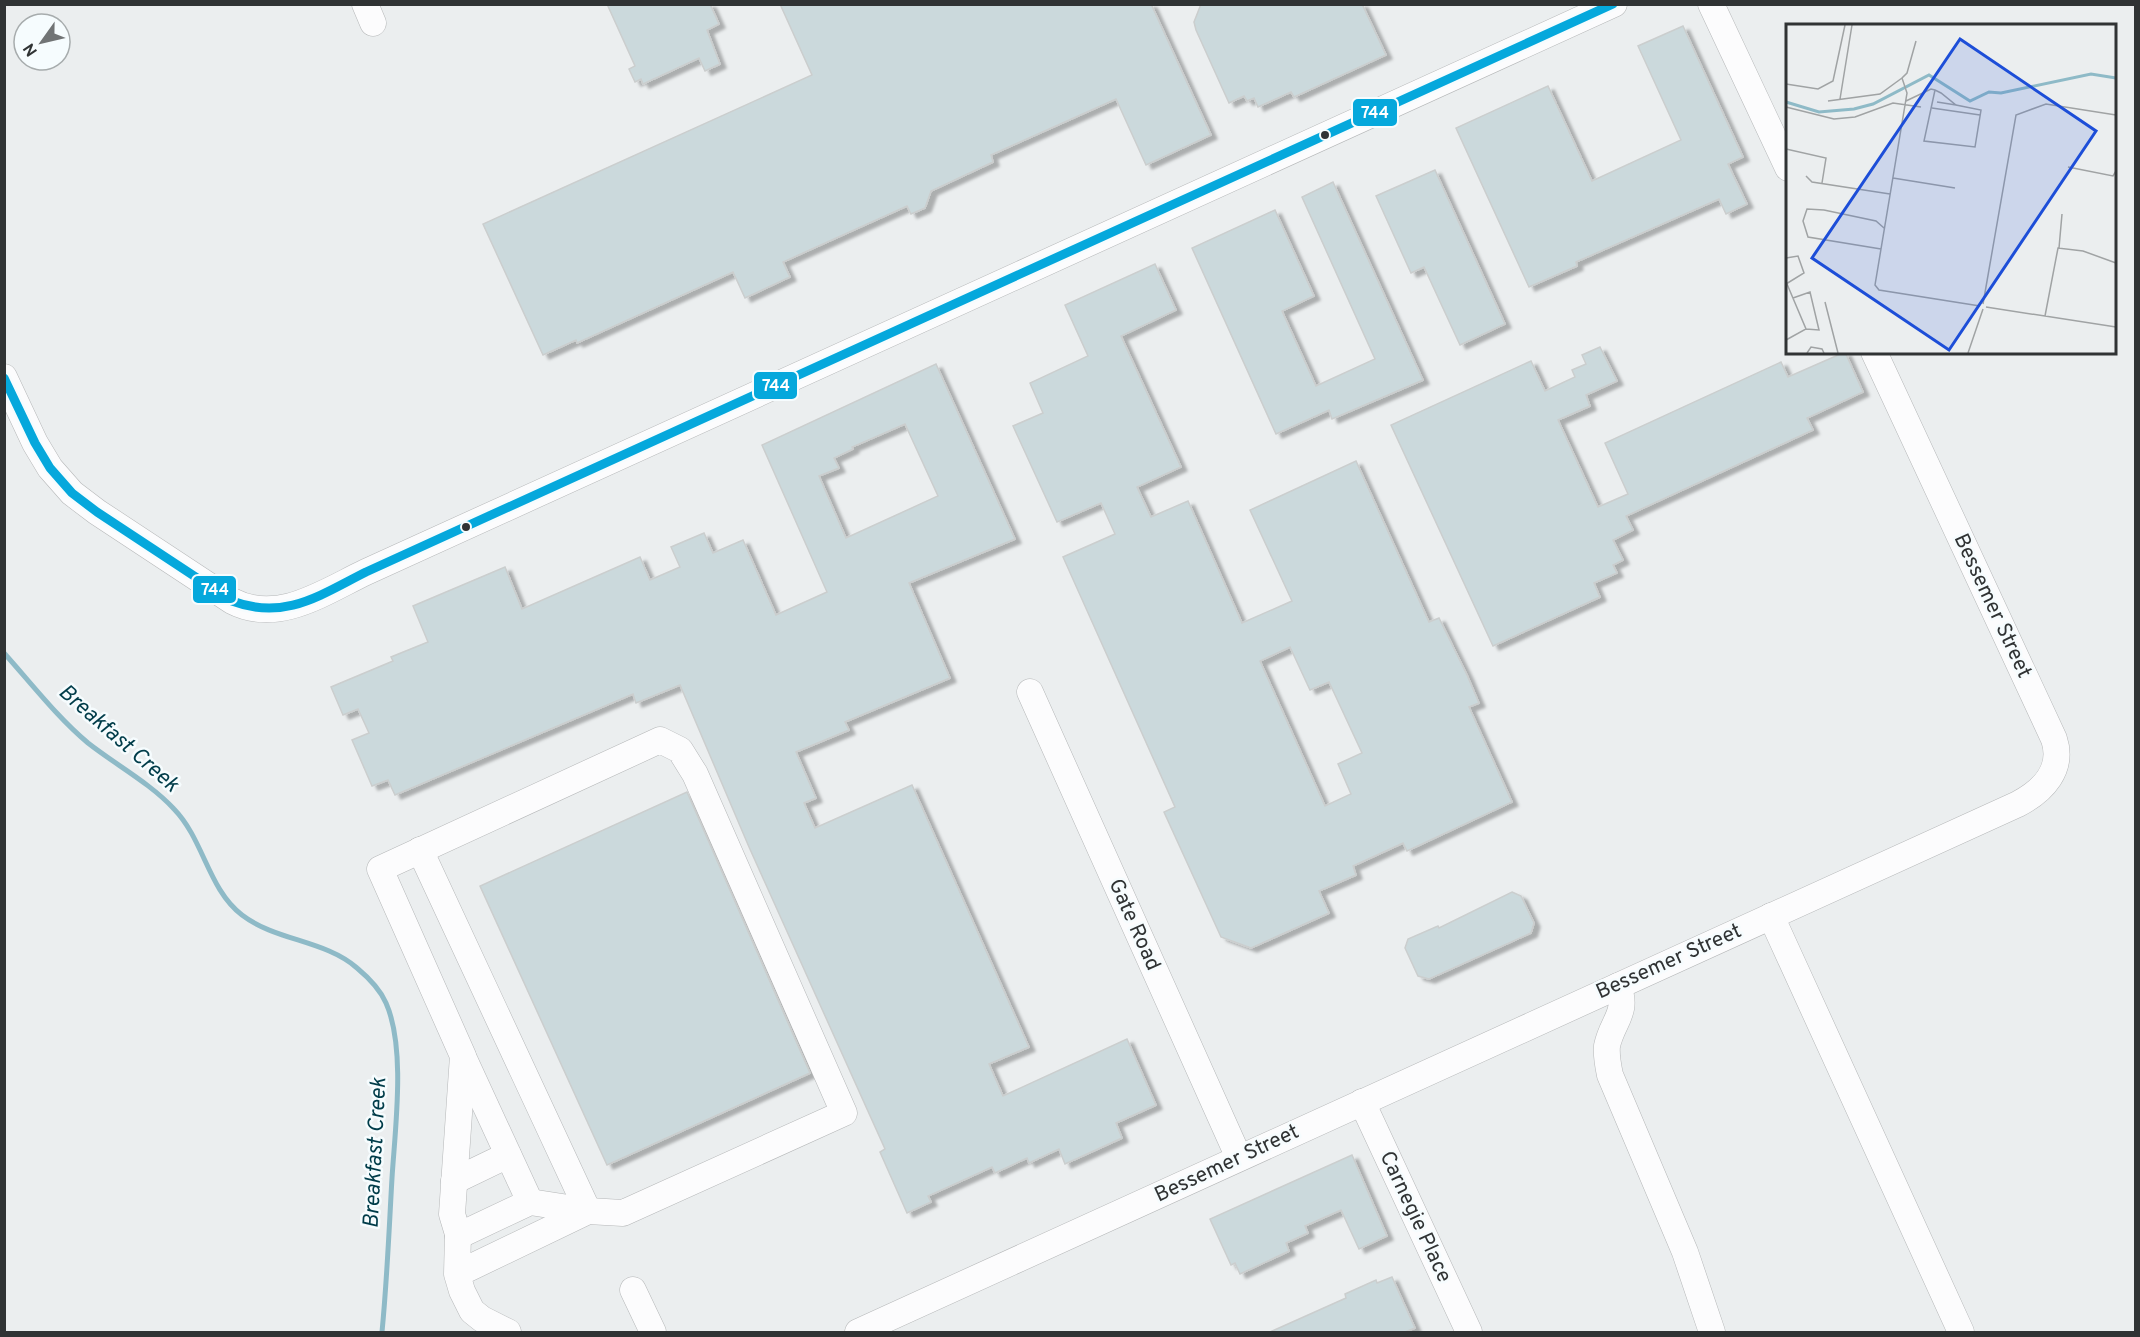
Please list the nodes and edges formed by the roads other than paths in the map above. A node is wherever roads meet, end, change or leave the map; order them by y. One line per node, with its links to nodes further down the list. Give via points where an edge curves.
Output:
1 (1614, 4): 5 (street, via 302,602 277,610 255,610 232,602 82,501 56,476 41,453)
2 (1711, 4): 3 (street)
3 (1786, 164)
4 (1875, 354): 8 (street, Bessemer Street, via 2054,739 2056,761 2047,784 2027,799)
5 (4, 377)
6 (1030, 692): 13 (street, Gate Road)
7 (420, 850): 10 (street, via 380,869); 16 (street); 16 (street, via 660,740 680,750 695,774 844,1113 623,1213)
8 (1771, 916): 9 (street, Bessemer Street); 25 (street)
9 (1618, 986): 11 (street, Bessemer Street); 24 (street, via 1622,1009 1607,1046 1610,1075 1685,1252)
10 (463, 1056): 12 (street); 14 (street)
11 (1362, 1102): 13 (street, Bessemer Street); 23 (street, Carnegie Place)
12 (508, 1155): 14 (street); 15 (street)
13 (1239, 1158): 22 (street, Bessemer Street)
14 (454, 1181): 17 (street, via 452,1214)
15 (530, 1202): 16 (street); 17 (street)
16 (588, 1211): 18 (street)
17 (458, 1236): 18 (street)
18 (457, 1274): 20 (street, via 472,1311)
19 (633, 1290): 21 (street)
20 (508, 1332)
21 (653, 1332)
22 (858, 1332)
23 (1469, 1332)
24 (1712, 1332)
25 (1961, 1332)

